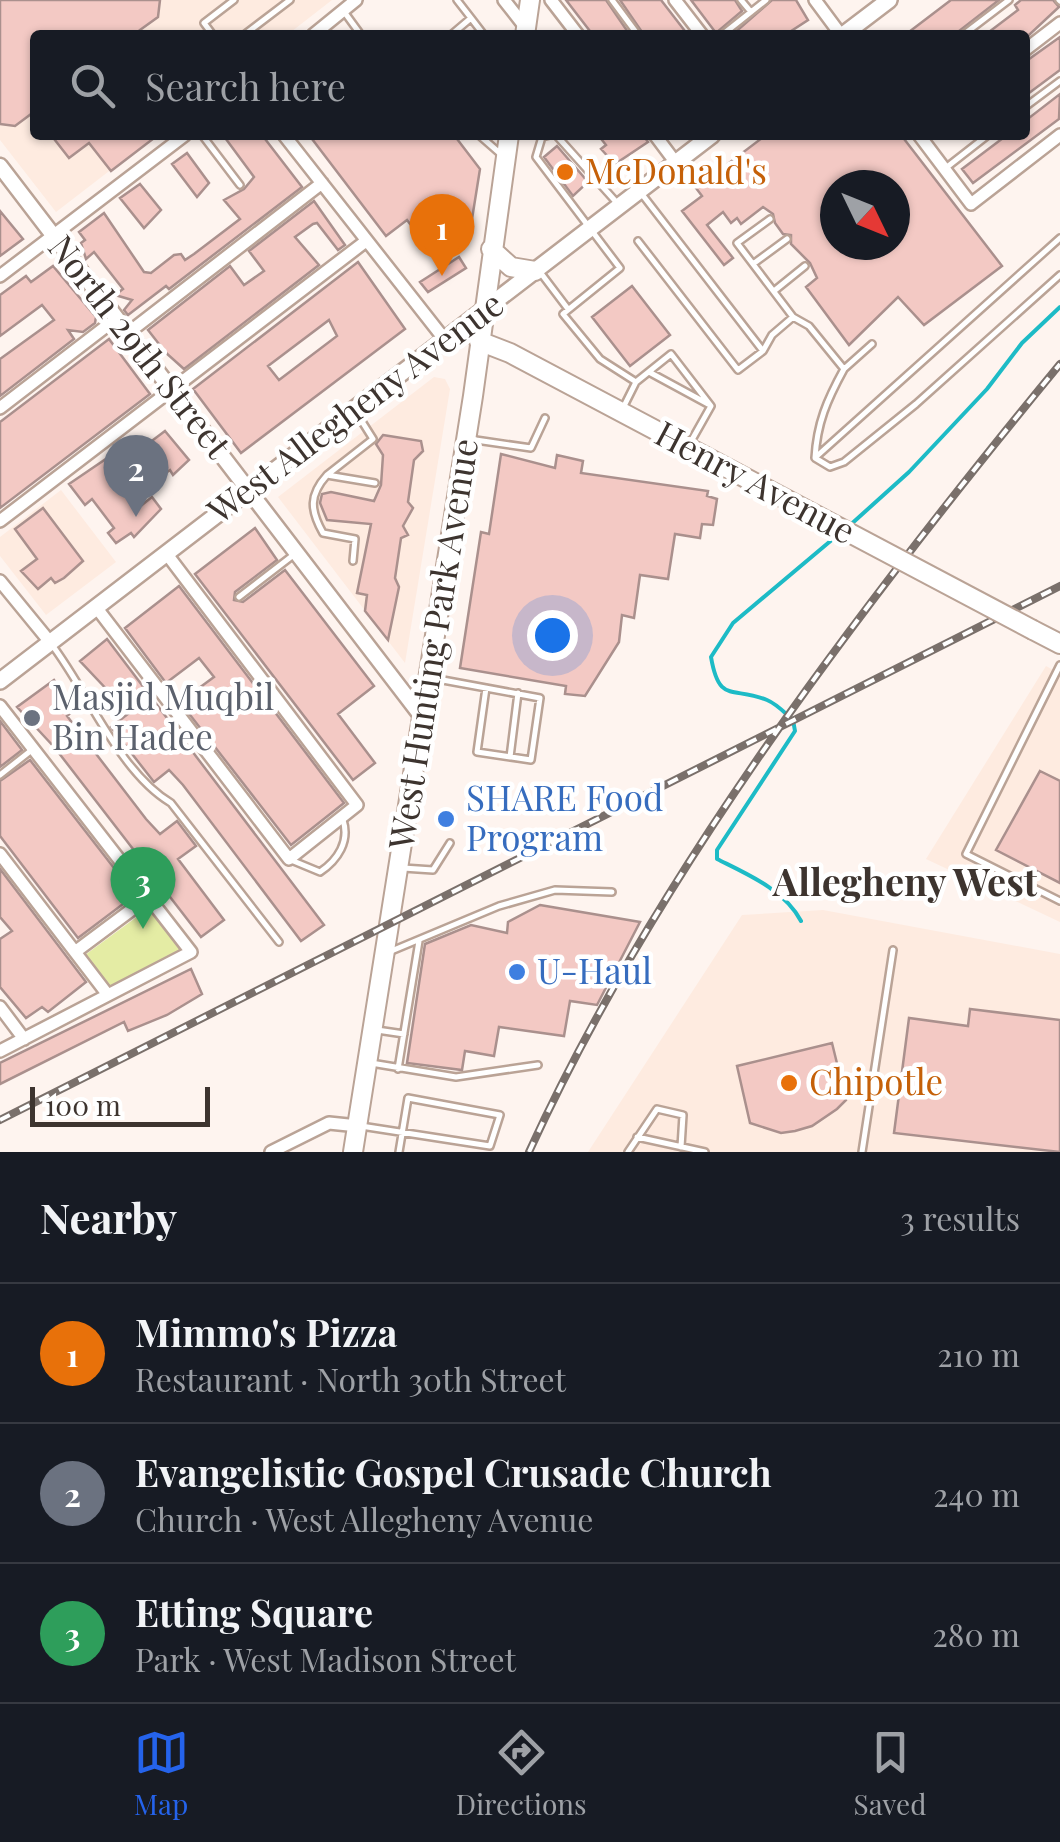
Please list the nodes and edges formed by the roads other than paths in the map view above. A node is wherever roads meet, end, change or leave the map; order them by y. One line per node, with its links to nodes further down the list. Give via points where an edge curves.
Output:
1 (234, 0): 19 (lane, via 204,23)
2 (290, 0): 20 (lane)
3 (356, 0): 15 (street)
4 (457, 0): 17 (lane)
5 (504, 0): 25 (street)
6 (530, 0): 26 (main road)
7 (551, 0): 27 (street)
8 (612, 0): 28 (lane)
9 (675, 0): 29 (street)
10 (742, 0): 16 (lane)
11 (766, 0): 16 (lane)
12 (815, 0): 31 (street)
13 (888, 0): 32 (main road)
14 (1009, 0): 33 (lane)
15 (343, 11): 21 (street); 22 (lane)
16 (751, 12): 30 (lane)
17 (471, 18): 23 (lane); 24 (lane)
18 (1060, 22): 34 (street)
19 (209, 30)
20 (251, 30)
21 (319, 30)
22 (358, 30)
23 (457, 30)
24 (480, 30)
25 (524, 30)
26 (525, 30)
27 (574, 30)
28 (634, 30)
29 (698, 30)
30 (728, 30)
31 (838, 30)
32 (849, 30)
33 (970, 30)
34 (1030, 46)
35 (1060, 80): 36 (lane)
36 (1030, 103)
37 (1060, 135): 52 (street, via 973,202)
38 (178, 140): 59 (street)
39 (206, 140): 54 (lane)
40 (288, 140): 53 (street)
41 (484, 140): 49 (lane)
42 (508, 140): 49 (main road, West Hunting Park Avenue)
43 (541, 140): 58 (lane, via 536,157)
44 (558, 140): 56 (lane)
45 (658, 140): 50 (street)
46 (706, 140): 50 (main road, West Allegheny Avenue)
47 (922, 140): 52 (street)
48 (981, 140): 52 (lane)
49 (505, 158): 64 (main road, West Hunting Park Avenue)
50 (676, 163): 55 (main road, West Allegheny Avenue)
51 (0, 166): 59 (street, North 29th Street)
52 (944, 168)
53 (322, 183): 62 (street); 75 (street)
54 (240, 185)
55 (640, 191): 56 (main road, West Allegheny Avenue); 79 (lane)
56 (620, 206): 58 (main road, West Allegheny Avenue)
57 (770, 218): 65 (lane, via 738,243)
58 (590, 229): 67 (main road, West Allegheny Avenue); 71 (lane, via 620,268)
59 (53, 235): 68 (street); 74 (street, North 29th Street)
60 (1060, 238): 91 (lane)
61 (787, 239): 65 (lane)
62 (366, 241): 76 (street); 83 (street)
63 (638, 242): 79 (lane, via 738,370)
64 (491, 248): 67 (main road, via 510,267); 72 (main road, West Hunting Park Avenue)
65 (754, 264): 70 (lane)
66 (805, 266): 70 (lane)
67 (536, 270): 71 (lane); 72 (main road, West Allegheny Avenue)
68 (0, 276)
69 (1060, 276): 91 (lane, via 844,462 830,467)
70 (774, 291): 73 (lane)
71 (568, 310): 82 (lane, via 563,314 600,359)
72 (482, 312): 76 (main road, West Allegheny Avenue); 77 (main road, West Hunting Park Avenue)
73 (794, 317): 79 (lane); 80 (lane)
74 (117, 318): 75 (street, North 29th Street); 85 (street)
75 (128, 332): 83 (street, North 29th Street)
76 (445, 340): 77 (main road, Henry Avenue); 86 (main road, West Allegheny Avenue)
77 (479, 341): 87 (main road, Henry Avenue); 89 (main road, West Hunting Park Avenue)
78 (872, 344): 80 (lane)
79 (763, 350)
80 (844, 370): 91 (lane, via 822,410)
81 (648, 372): 82 (lane); 84 (lane); 84 (lane, via 672,354)
82 (636, 382): 87 (lane)
83 (172, 390): 94 (street, North 29th Street); 95 (street)
84 (711, 406): 90 (lane)
85 (0, 408)
86 (354, 410): 92 (lane, via 373,440); 94 (main road, West Allegheny Avenue)
87 (621, 412): 90 (main road, Henry Avenue)
88 (545, 418): 89 (lane, via 531,448)
89 (466, 439): 105 (main road, West Hunting Park Avenue)
90 (688, 448): 103 (main road, Henry Avenue, bridge)
91 (815, 458)
92 (328, 475): 93 (lane); 98 (lane, via 314,490 312,514 323,532 355,539)
93 (375, 483)
94 (249, 490): 96 (street, North 29th Street); 97 (main road, West Allegheny Avenue)
95 (0, 521)
96 (296, 552): 100 (lane); 110 (street, North 29th Street)
97 (166, 554): 101 (main road, West Allegheny Avenue); 114 (street, via 357,805)
98 (352, 561)
99 (0, 581): 102 (street)
100 (238, 597)
101 (96, 607): 102 (main road, West Allegheny Avenue); 117 (street)
102 (50, 642): 106 (main road, West Allegheny Avenue); 123 (lane, via 155,793 171,803)
103 (1060, 644)
104 (1060, 665): 121 (lane, via 966,854)
105 (429, 678): 107 (lane); 110 (main road, West Hunting Park Avenue)
106 (0, 680)
107 (486, 688): 108 (lane); 112 (lane, via 477,752)
108 (518, 693): 112 (lane); 112 (lane, via 540,698 531,760)
109 (0, 706): 111 (street)
110 (423, 718): 118 (main road, West Hunting Park Avenue)
111 (34, 749): 113 (lane); 120 (street)
112 (510, 757)
113 (0, 775)
114 (342, 817): 117 (street); 117 (lane, via 344,842 331,864 320,872)
115 (450, 843): 118 (lane, via 433,870)
116 (0, 854): 125 (street)
117 (289, 859)
118 (400, 868): 126 (main road, West Hunting Park Avenue)
119 (612, 892): 122 (lane, via 555,890)
120 (150, 896): 125 (street); 127 (street, via 191,952)
121 (1060, 901)
122 (419, 941): 126 (lane); 130 (lane)
123 (280, 942)
124 (893, 950): 146 (lane)
125 (75, 952): 127 (street)
126 (386, 954): 129 (main road, West Hunting Park Avenue)
127 (108, 995): 131 (street)
128 (0, 1007): 131 (street)
129 (374, 1030): 130 (lane); 133 (main road, West Hunting Park Avenue)
130 (404, 1034): 135 (lane)
131 (24, 1039): 132 (street)
132 (1, 1048)
133 (368, 1063): 135 (lane); 136 (main road, West Hunting Park Avenue)
134 (538, 1065): 135 (lane, via 456,1078)
135 (398, 1068)
136 (358, 1126): 137 (lane); 141 (street, via 329,1123); 142 (main road, West Hunting Park Avenue)
137 (402, 1132): 140 (lane); 140 (lane, via 408,1098 500,1115 490,1146); 143 (lane)
138 (637, 1137): 139 (lane); 139 (lane, via 657,1109 671,1109 684,1115); 144 (lane)
139 (681, 1147): 145 (lane)
140 (476, 1148)
141 (271, 1152)
142 (353, 1152)
143 (398, 1152)
144 (628, 1152)
145 (705, 1152)
146 (862, 1152)

